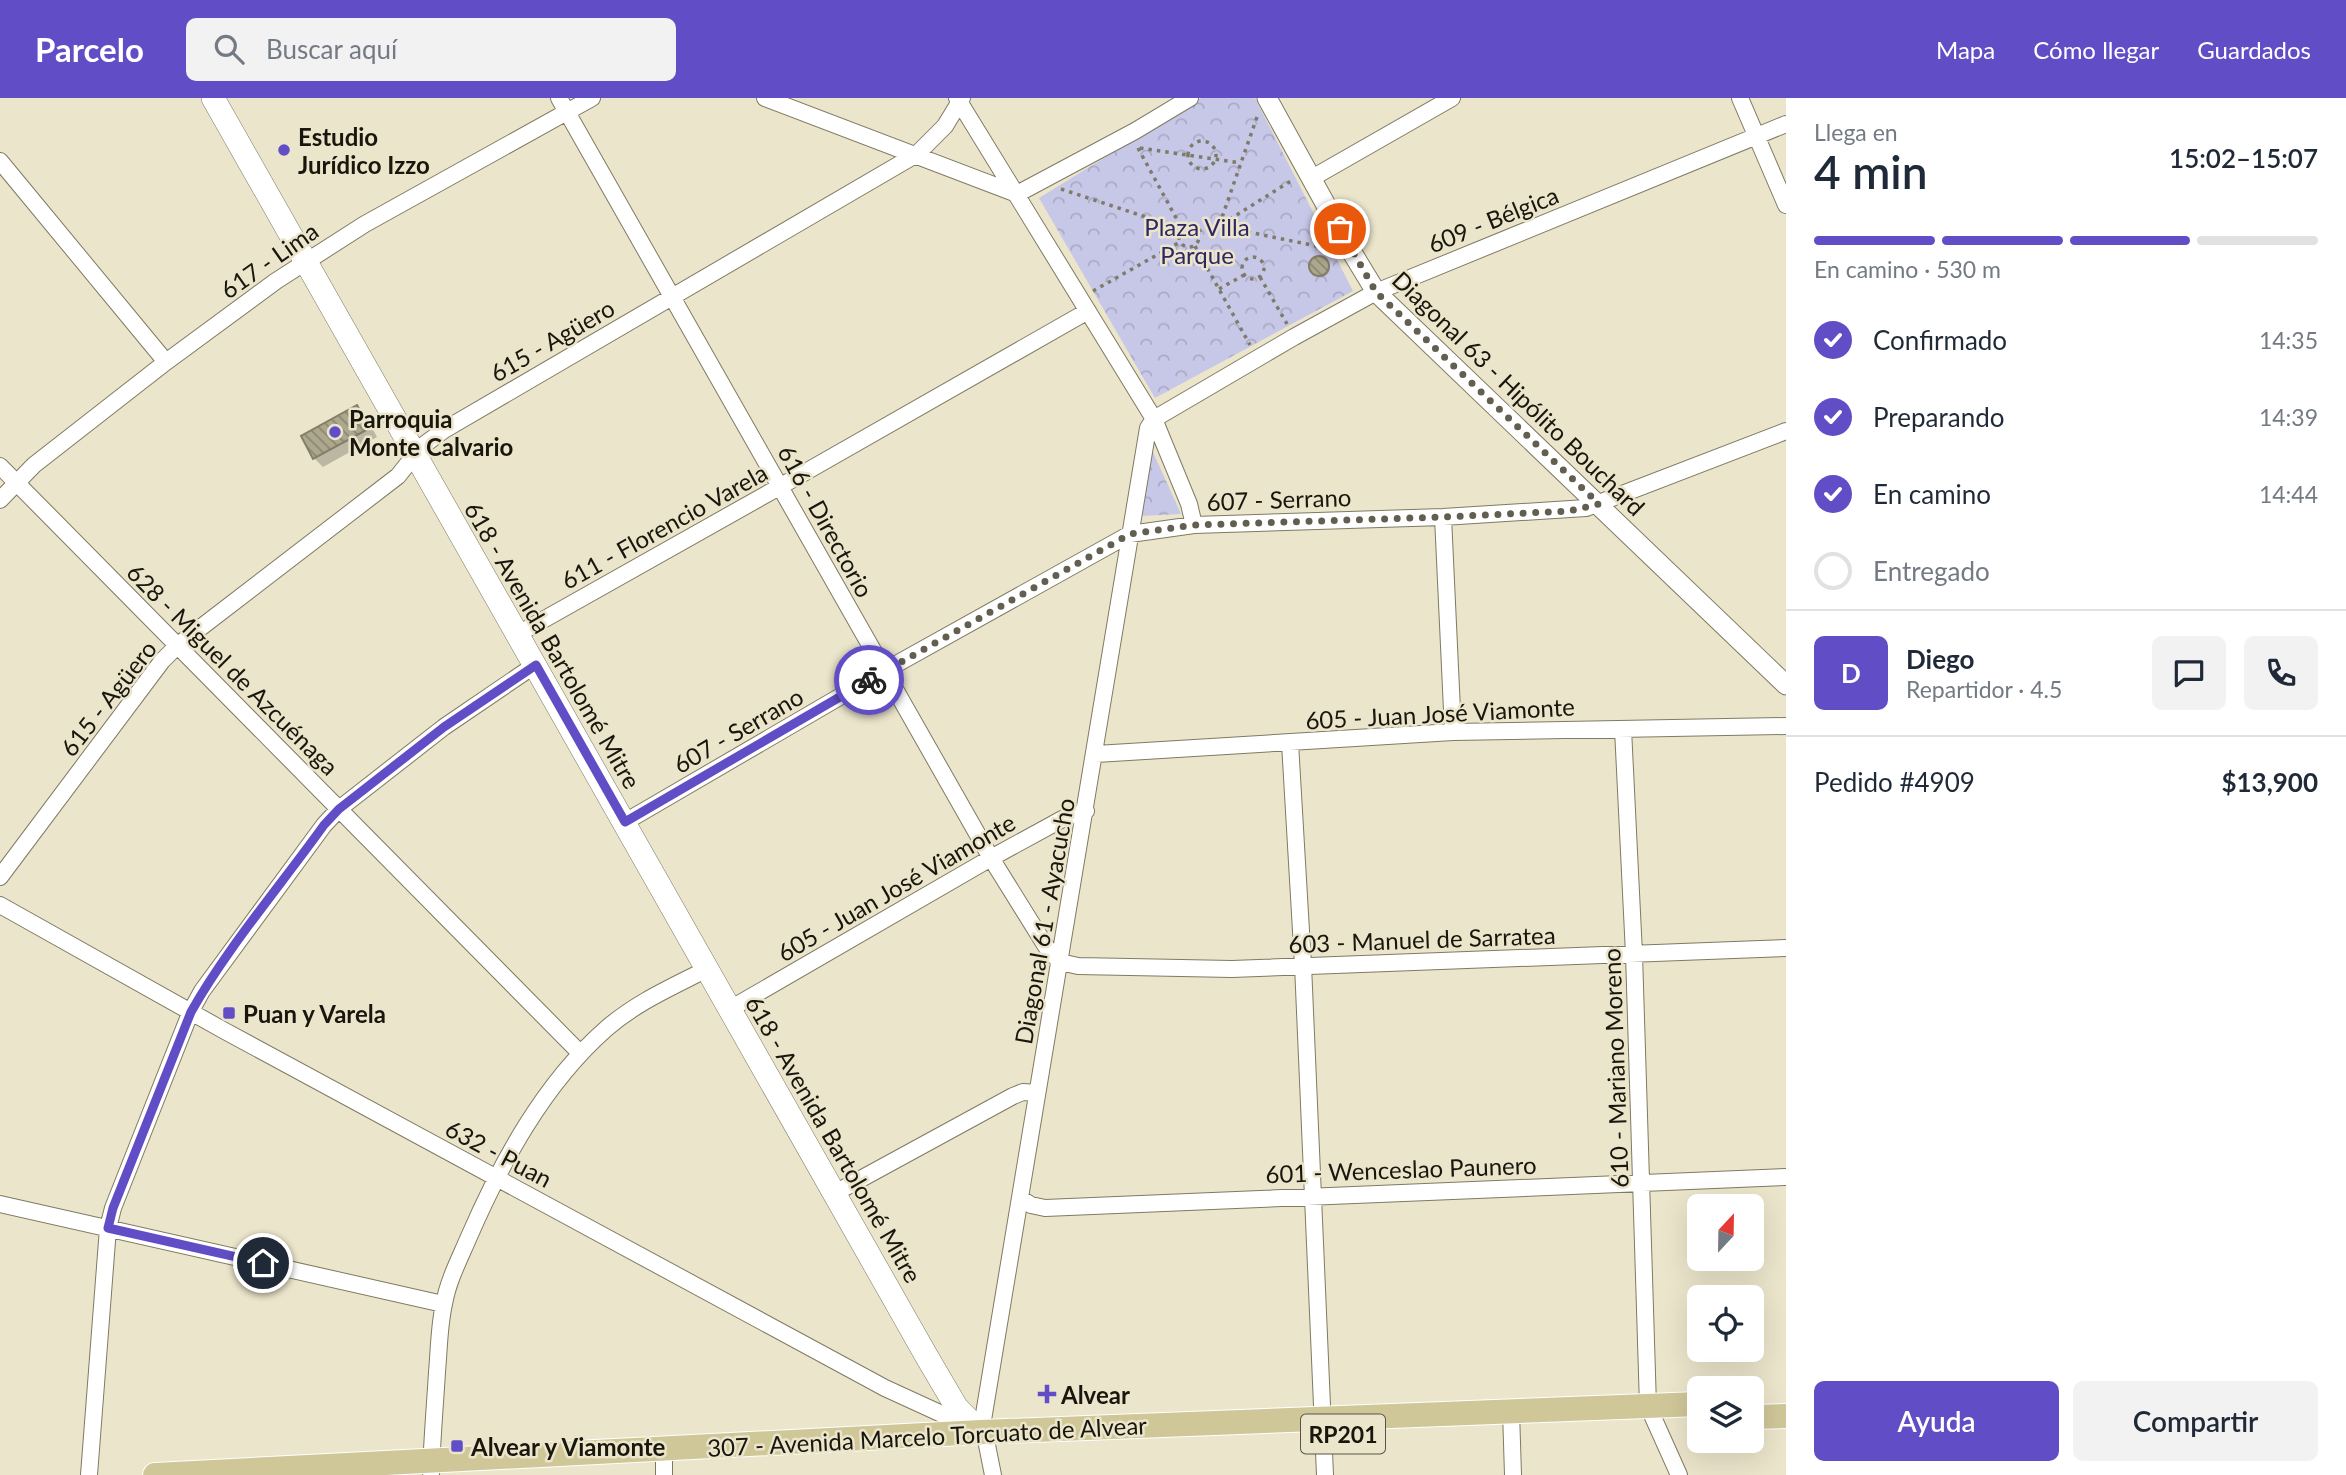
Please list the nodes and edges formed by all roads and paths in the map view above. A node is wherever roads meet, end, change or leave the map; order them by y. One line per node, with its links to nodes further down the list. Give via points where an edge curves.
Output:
1 (213, 98): 29 (main road, 618 - Avenida Bartolomé Mitre)
2 (559, 98): 10 (street, 616 - Directorio)
3 (592, 98): 10 (street, 617 - Lima)
4 (765, 98): 14 (street)
5 (1189, 98): 13 (street)
6 (1452, 98): 19 (street)
7 (1741, 98): 12 (street)
8 (959, 99): 14 (street, 615 - Agüero, via 945,126); 21 (street)
9 (1263, 104): 18 (path); 19 (street, Diagonal 63 - Hipólito Bouchard)
10 (567, 113): 29 (street, 617 - Lima); 34 (street, 616 - Directorio)
11 (1786, 124): 12 (street, 609 - Bélgica)
12 (1758, 136): 22 (street); 33 (street, 609 - Bélgica)
13 (1134, 140): 15 (path); 20 (street); 24 (path)
14 (917, 154): 21 (street); 34 (street, 615 - Agüero)
15 (1188, 154): 16 (path); 16 (path, via 1194,167 1203,169); 16 (path, via 1192,146 1204,141 1215,149)
16 (1216, 158): 18 (path)
17 (0, 162): 38 (street)
18 (1241, 163): 23 (path)
19 (1310, 174): 23 (path); 28 (street, Diagonal 63 - Hipólito Bouchard)
20 (1039, 181): 21 (street); 24 (path)
21 (1017, 194): 35 (street)
22 (1786, 205)
23 (1219, 226): 25 (path); 28 (path)
24 (1182, 229): 25 (path, via 1189,226); 26 (path)
25 (1198, 231): 27 (path)
26 (1180, 242): 27 (path, via 1185,247); 35 (path)
27 (1195, 246): 32 (path)
28 (1353, 254): 33 (street, Diagonal 63 - Hipólito Bouchard)
29 (304, 262): 38 (street, 617 - Lima); 41 (main road, 618 - Avenida Bartolomé Mitre)
30 (1244, 275): 31 (path); 31 (path, via 1245,261 1256,257 1264,264); 32 (path)
31 (1260, 277): 36 (path)
32 (1219, 289): 37 (path)
33 (1376, 292): 36 (street, 609 - Bélgica); 46 (street, Diagonal 63 - Hipólito Bouchard)
34 (672, 296): 41 (street, 615 - Agüero, via 444,430); 44 (street, 616 - Directorio)
35 (1084, 304): 39 (street); 44 (street, 611 - Florencio Varela)
36 (1294, 337): 37 (street, 609 - Bélgica)
37 (1258, 358): 39 (street, 609 - Bélgica)
38 (166, 362): 43 (street, 617 - Lima)
39 (1154, 419): 48 (street); 49 (street, Diagonal 61 - Ayacucho, via 1148,428)
40 (1786, 431): 46 (street, 607 - Serrano)
41 (413, 456): 50 (main road, 618 - Avenida Bartolomé Mitre); 51 (street, 615 - Agüero, via 398,477)
42 (0, 466): 43 (street, 628 - Miguel de Azcuénaga)
43 (16, 482): 45 (street, 617 - Lima); 51 (street, 628 - Miguel de Azcuénaga)
44 (781, 486): 50 (street, 611 - Florencio Varela); 53 (street, 616 - Directorio)
45 (0, 500)
46 (1599, 504): 47 (street, 607 - Serrano, via 1569,511); 54 (street, Diagonal 63 - Hipólito Bouchard)
47 (1443, 517): 48 (street, 607 - Serrano); 57 (street)
48 (1194, 525): 49 (street, 607 - Serrano)
49 (1130, 534): 53 (street, 607 - Serrano); 59 (street, Diagonal 61 - Ayacucho)
50 (518, 634): 52 (main road, 618 - Avenida Bartolomé Mitre)
51 (178, 645): 60 (street, 628 - Miguel de Azcuénaga); 64 (street, 615 - Agüero)
52 (536, 665): 60 (street, via 444,727); 62 (main road, 618 - Avenida Bartolomé Mitre)
53 (884, 671): 62 (street, 607 - Serrano); 63 (street, 616 - Directorio)
54 (1786, 685)
55 (1786, 726): 56 (street, 605 - Juan José Viamonte)
56 (1623, 729): 57 (street, 605 - Juan José Viamonte); 67 (street, 610 - Mariano Moreno)
57 (1453, 732): 58 (street, 605 - Juan José Viamonte)
58 (1290, 743): 59 (street, 605 - Juan José Viamonte); 69 (street)
59 (1096, 754): 61 (street, Diagonal 61 - Ayacucho)
60 (339, 809): 72 (street); 73 (street, 628 - Miguel de Azcuénaga)
61 (1086, 811): 63 (street, 605 - Juan José Viamonte); 68 (street, Diagonal 61 - Ayacucho)
62 (625, 822): 70 (main road, 618 - Avenida Bartolomé Mitre)
63 (991, 858): 68 (street, 616 - Directorio); 71 (street, 605 - Juan José Viamonte)
64 (0, 877)
65 (0, 905): 72 (street, 632 - Puan)
66 (1786, 948): 67 (street, 603 - Manuel de Sarratea)
67 (1634, 954): 69 (street, 603 - Manuel de Sarratea); 77 (street, 610 - Mariano Moreno)
68 (1060, 962): 69 (street, 603 - Manuel de Sarratea, via 1232,969); 74 (street, Diagonal 61 - Ayacucho)
69 (1303, 965): 79 (street)
70 (707, 969): 71 (main road, 618 - Avenida Bartolomé Mitre); 73 (street, via 643,1001)
71 (730, 1009): 78 (main road, 618 - Avenida Bartolomé Mitre)
72 (191, 1012): 76 (street, 632 - Puan); 82 (street)
73 (580, 1053): 76 (street, via 531,1119)
74 (1037, 1093): 78 (street, via 1013,1096); 80 (street, Diagonal 61 - Ayacucho)
75 (1786, 1177): 77 (street, 601 - Wenceslao Paunero)
76 (497, 1178): 83 (street); 93 (street, 632 - Puan)
77 (1642, 1182): 79 (street, 601 - Wenceslao Paunero); 87 (street, 610 - Mariano Moreno)
78 (835, 1193): 93 (main road, 618 - Avenida Bartolomé Mitre, via 957,1408)
79 (1312, 1195): 80 (street, 601 - Wenceslao Paunero, via 1045,1208); 92 (street)
80 (1020, 1198): 93 (street, Diagonal 61 - Ayacucho)
81 (0, 1204): 82 (street)
82 (108, 1228): 83 (street); 97 (street)
83 (443, 1304): 95 (street)
84 (1786, 1400): 85 (main road)
85 (1764, 1401)
86 (1687, 1406): 87 (main road, 307 - Avenida Marcelo Torcuato de Alvear / RP201)
87 (1651, 1413): 90 (main road, 307 - Avenida Marcelo Torcuato de Alvear / RP201); 91 (main road, 307 - Avenida Marcelo Torcuato de Alvear / RP201); 103 (street)
88 (1786, 1416): 89 (main road)
89 (1764, 1417)
90 (1687, 1418)
91 (1511, 1419): 92 (main road, 307 - Avenida Marcelo Torcuato de Alvear / RP201); 92 (main road, 307 - Avenida Marcelo Torcuato de Alvear / RP201, via 1379,1441); 102 (street)
92 (1322, 1427): 93 (main road, 307 - Avenida Marcelo Torcuato de Alvear / RP201); 101 (street)
93 (984, 1438): 94 (main road, 307 - Avenida Marcelo Torcuato de Alvear); 100 (street, Diagonal 61 - Ayacucho)
94 (664, 1462): 95 (main road, 307 - Avenida Marcelo Torcuato de Alvear)
95 (431, 1467): 96 (main road, 307 - Avenida Marcelo Torcuato de Alvear); 99 (main road, 307 - Avenida Marcelo Torcuato de Alvear)
96 (333, 1470): 98 (main road, 307 - Avenida Marcelo Torcuato de Alvear)
97 (89, 1475)
98 (155, 1475)
99 (393, 1475)
100 (993, 1475)
101 (1325, 1475)
102 (1513, 1475)
103 (1679, 1475)

